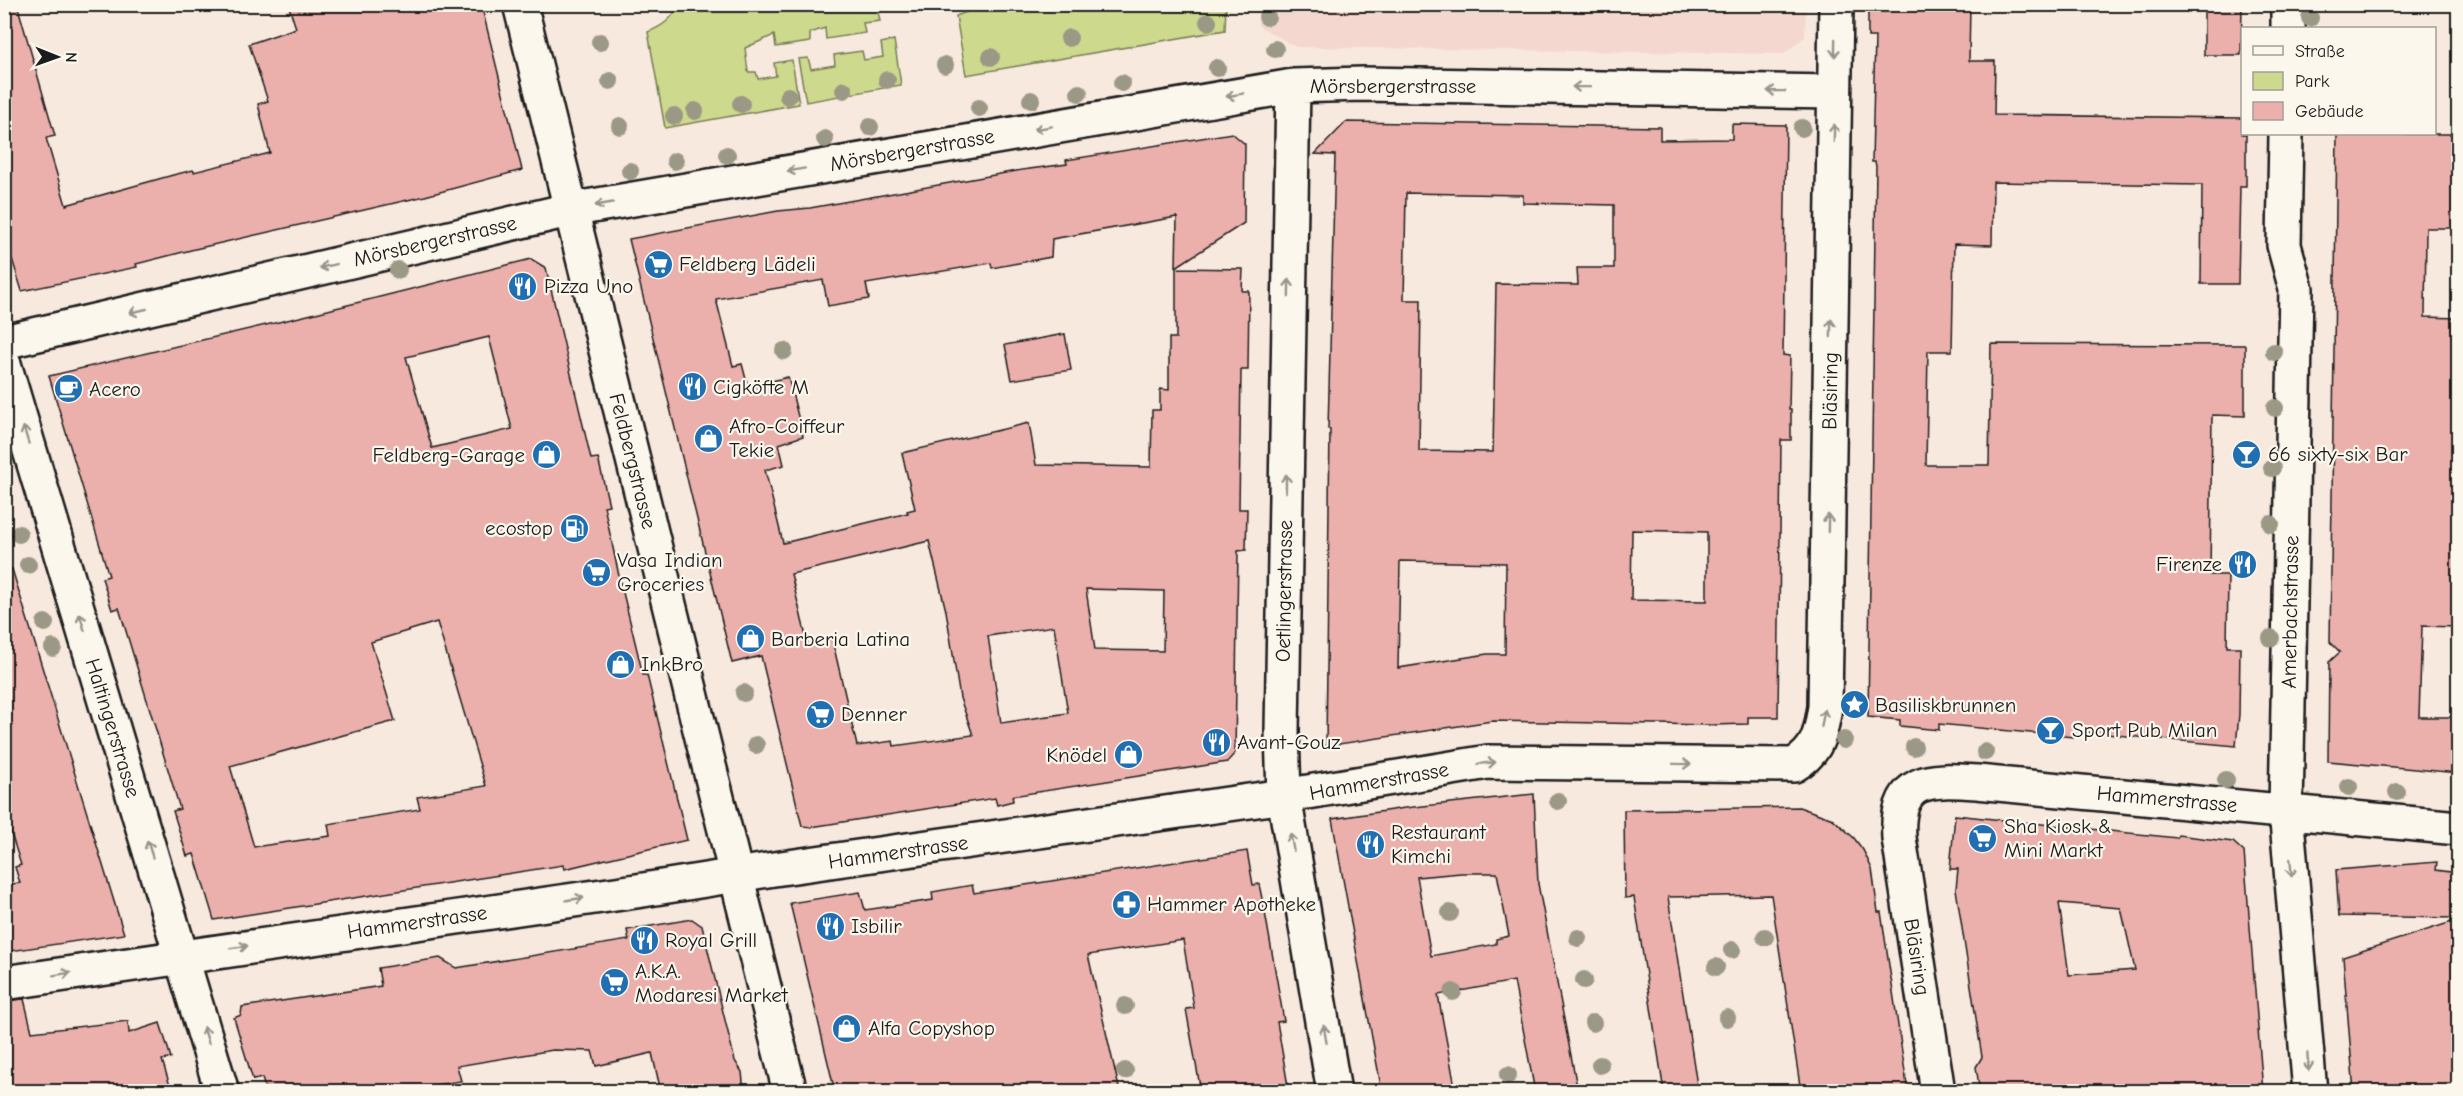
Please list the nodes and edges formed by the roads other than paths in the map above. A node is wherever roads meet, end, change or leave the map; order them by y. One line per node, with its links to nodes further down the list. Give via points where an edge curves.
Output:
1 (520, 4): 8 (street, Feldbergstrasse)
2 (1836, 4): 6 (street, Bläsiring, one-way to 6)
3 (2288, 4): 4 (street)
4 (2288, 27)
5 (1293, 86): 6 (street, Mörsbergerstrasse, one-way to 5); 8 (street, Mörsbergerstrasse, one-way to 8); 12 (street, Oetlingerstrasse, one-way to 5)
6 (1834, 92): 11 (street, Bläsiring, one-way to 6, via 1806,758 1815,745 1825,707)
7 (2286, 135): 13 (street, Amerbachstrasse, via 2284,245 2296,289)
8 (569, 210): 9 (street, Mörsbergerstrasse, one-way to 9); 16 (street, Feldbergstrasse)
9 (4, 342)
10 (4, 364): 17 (street, Haltingerstrasse, one-way to 10)
11 (1794, 765): 12 (street, Hammerstrasse, one-way to 11, via 1488,762)
12 (1284, 796): 16 (street, Hammerstrasse); 21 (street, Oetlingerstrasse, one-way to 12)
13 (2286, 810): 14 (street, Hammerstrasse, via 1929,781 1912,789); 15 (street, Hammerstrasse); 23 (street, Amerbachstrasse, one-way to 23)
14 (1898, 822): 22 (street, Bläsiring)
15 (2458, 828)
16 (736, 875): 17 (street, Hammerstrasse, one-way to 16); 20 (street, Feldbergstrasse)
17 (182, 956): 18 (street, Hammerstrasse, one-way to 17); 19 (street, Haltingerstrasse, one-way to 17)
18 (4, 983)
19 (222, 1092)
20 (790, 1092)
21 (1334, 1092)
22 (1938, 1092)
23 (2310, 1092)

